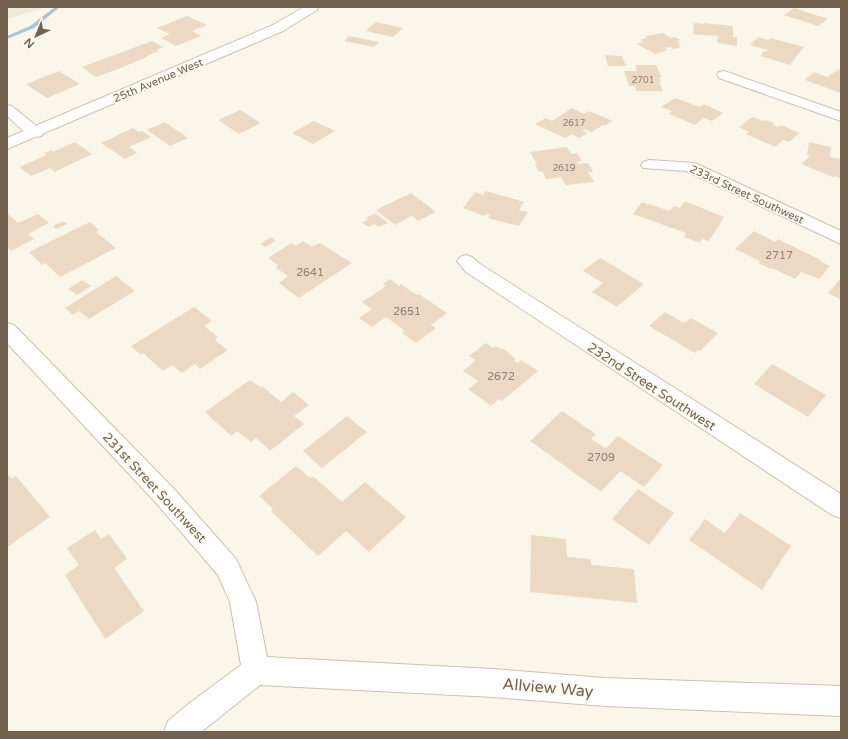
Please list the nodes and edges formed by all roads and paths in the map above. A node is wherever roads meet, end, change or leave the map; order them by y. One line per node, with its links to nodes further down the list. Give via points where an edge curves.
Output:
1 (311, 9): 5 (street, 25th Avenue West, via 278,28)
2 (724, 76): 4 (street)
3 (7, 110): 5 (street)
4 (841, 117)
5 (36, 133): 6 (street, 25th Avenue West)
6 (7, 144)
7 (649, 166): 8 (street, 233rd Street Southwest, via 689,166)
8 (841, 238)
9 (466, 261): 11 (street, 232nd Street Southwest, via 556,323)
10 (7, 330): 12 (street, 231st Street Southwest, via 166,497 227,567 243,602)
11 (841, 507)
12 (256, 671): 13 (street, Allview Way, via 487,682 605,692); 14 (street, via 201,712)
13 (841, 701)
14 (179, 732)

